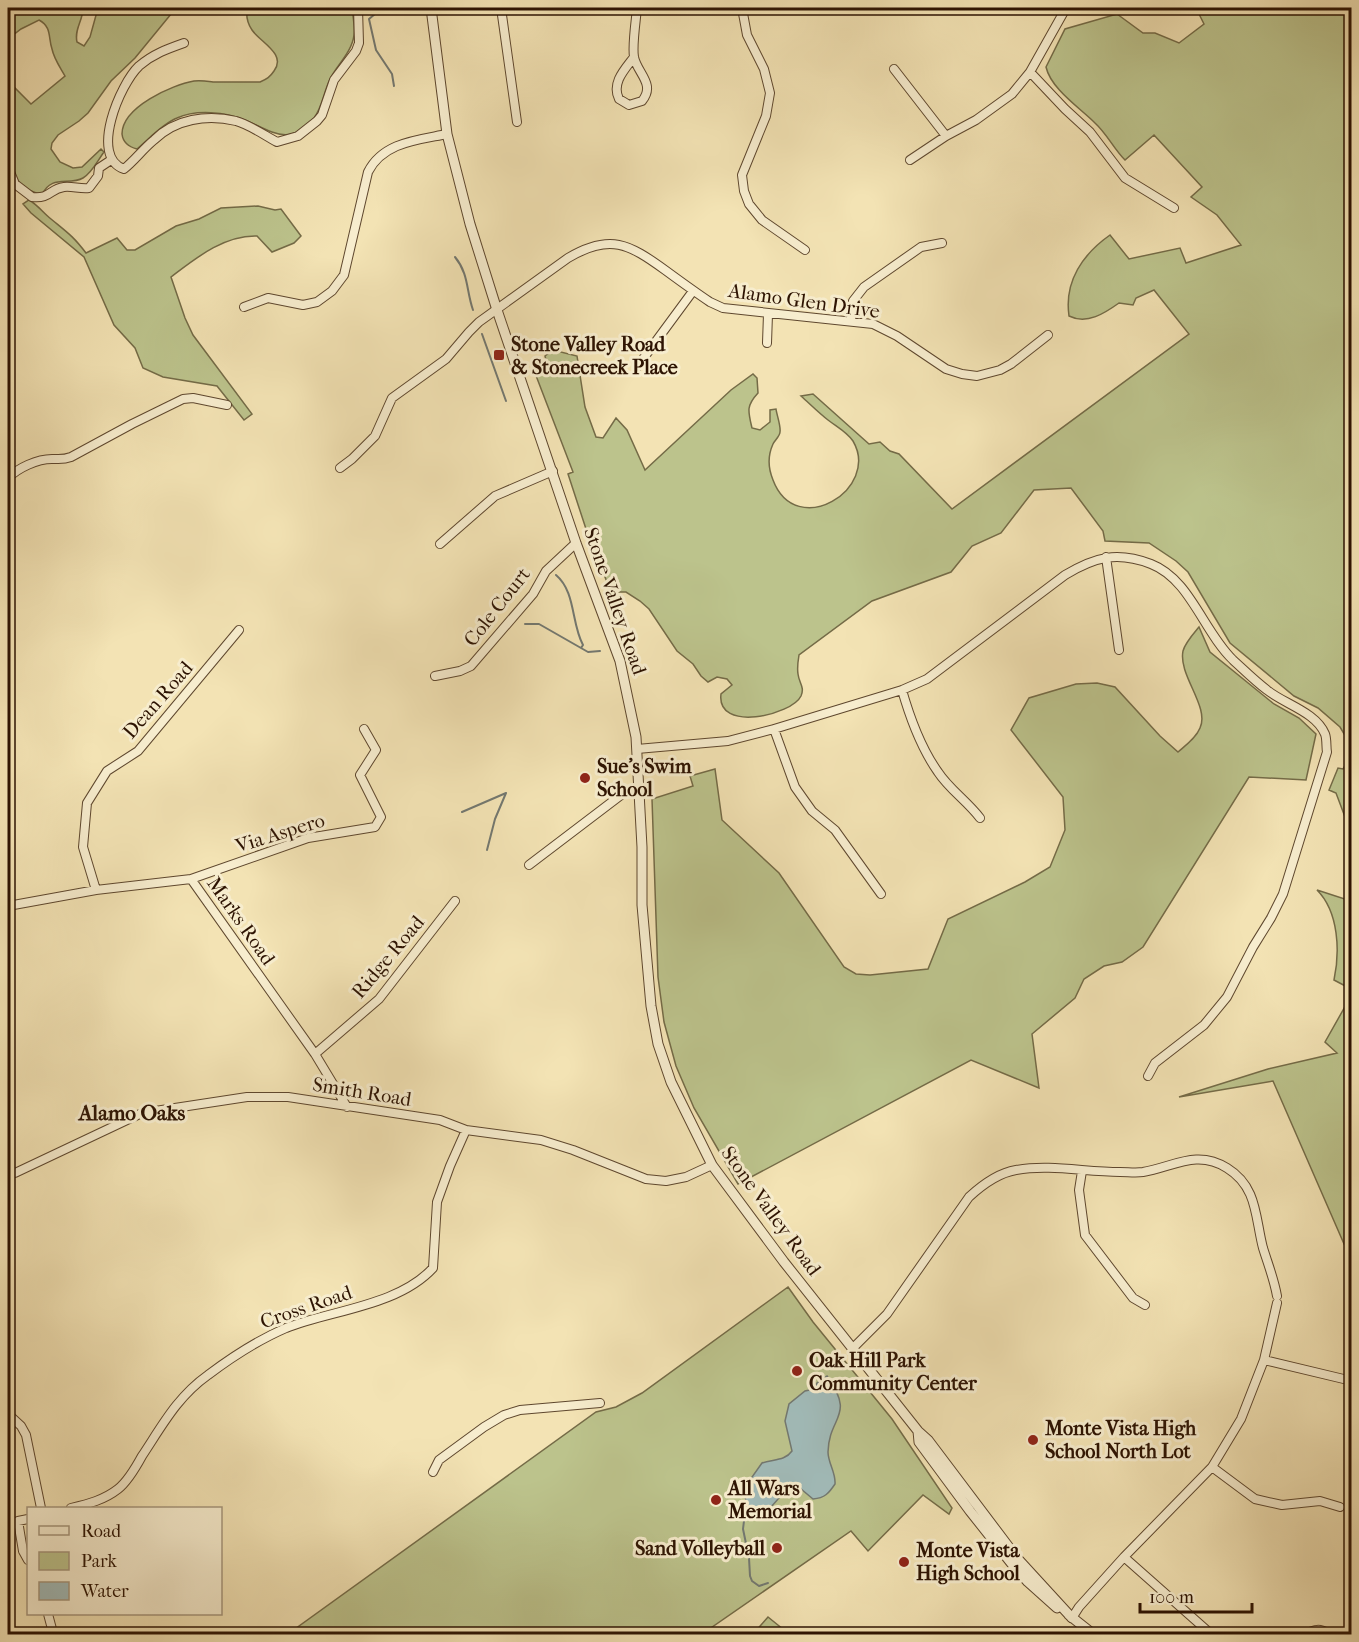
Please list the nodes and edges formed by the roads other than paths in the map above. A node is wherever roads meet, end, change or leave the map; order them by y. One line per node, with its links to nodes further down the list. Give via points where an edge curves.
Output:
1 (358, 8): 17 (street, via 360,35 356,51 334,80 322,115 298,136 277,142 237,122 195,119 164,132 124,169)
2 (431, 8): 15 (street, Stone Valley Road)
3 (501, 8): 14 (street)
4 (637, 8): 8 (street)
5 (742, 8): 21 (street, via 747,35 764,69 770,93 766,116 742,175 744,191 762,220)
6 (1066, 8): 11 (street)
7 (184, 43): 17 (street, via 158,52 137,68 124,85 111,116)
8 (634, 57): 8 (street, via 648,89 642,101 629,105 619,99 616,87)
9 (9, 68): 12 (street)
10 (894, 69): 16 (street)
11 (1030, 72): 16 (street, via 1003,102); 19 (street, via 1090,132 1125,178)
12 (8, 85)
13 (8, 108): 17 (street, via 10,171 15,184 32,197 47,196 68,186 89,188 99,168)
14 (517, 122)
15 (447, 134): 23 (street, via 391,148 371,165 344,276 332,291 317,302 303,305 268,298); 24 (street, Stone Valley Road)
16 (946, 136): 18 (street)
17 (111, 160)
18 (910, 160)
19 (1174, 208)
20 (942, 243): 26 (street, via 921,247 864,287 853,301)
21 (805, 250)
22 (693, 291): 24 (street, Alamo Glen Drive, via 637,250 607,244 574,254); 25 (street, Alamo Glen Drive, via 723,308); 29 (street)
23 (244, 307)
24 (497, 310): 31 (street, Alamo Glen Drive, via 469,332 446,359 392,398 375,436); 32 (street, Stone Valley Road)
25 (768, 314): 26 (street, Alamo Glen Drive); 28 (street)
26 (851, 321): 27 (street, Alamo Glen Drive, via 888,330 946,369 977,376 1011,364)
27 (1048, 335)
28 (766, 343)
29 (637, 367)
30 (227, 405): 33 (street, via 183,399 71,457 18,469)
31 (340, 468)
32 (553, 471): 34 (street, Stone Valley Road); 35 (street, via 495,496)
33 (8, 478)
34 (576, 543): 39 (street, Cole Court, via 546,571 533,594 471,666); 43 (street, Stone Valley Road, via 620,661)
35 (440, 544)
36 (1106, 557): 38 (street); 40 (street, via 1065,575 927,679); 53 (street, via 1129,557 1154,565 1180,584 1222,649 1267,691 1312,718 1325,734 1327,752 1271,918 1227,997 1204,1025 1155,1063)
37 (239, 630): 48 (street, Dean Road, via 138,751 107,771 87,803 83,847)
38 (1119, 650)
39 (435, 676)
40 (902, 690): 42 (street); 45 (street, via 910,719 938,773)
41 (364, 729): 47 (street, Via Aspero, via 376,750 360,775 381,817 375,828 308,838)
42 (774, 729): 43 (street, via 728,741); 49 (street, via 795,787 812,811 835,830)
43 (637, 749): 44 (street, Stone Valley Road)
44 (639, 787): 46 (street, via 625,792); 56 (street, Stone Valley Road, via 642,905 658,1044 670,1082)
45 (980, 818)
46 (529, 866)
47 (191, 879): 48 (street, Marks Road); 52 (street, Marks Road)
48 (96, 890): 51 (street, Marks Road)
49 (881, 894)
50 (455, 901): 52 (street, Ridge Road, via 379,999)
51 (8, 906)
52 (315, 1054): 54 (street, Marks Road)
53 (1148, 1076)
54 (347, 1107): 55 (street, Smith Road, via 440,1120); 58 (street, Smith Road, via 288,1097 247,1097 141,1113)
55 (466, 1130): 56 (street, Smith Road, via 541,1140 646,1179 686,1177); 68 (street, Cross Road, via 437,1202 433,1268 429,1273 402,1292 289,1327 250,1346 182,1396 119,1488)
56 (712, 1165): 60 (street, Stone Valley Road)
57 (1082, 1171): 59 (street, via 1079,1190 1085,1235 1133,1298); 60 (street, via 1046,1166 1014,1170 979,1187 949,1223 887,1314); 61 (street, via 1142,1173 1187,1159 1226,1168 1244,1184 1256,1208 1275,1282 1277,1300)
58 (8, 1173)
59 (1145, 1305)
60 (853, 1348): 74 (street, Stone Valley Road, via 1017,1558)
61 (1264, 1360): 62 (street); 65 (street, via 1241,1419)
62 (1352, 1381)
63 (600, 1403): 66 (street, via 504,1415 439,1460)
64 (8, 1414): 67 (street, via 26,1435)
65 (1212, 1467): 69 (street, via 1255,1499 1282,1504 1320,1501); 71 (street)
66 (433, 1472)
67 (41, 1507)
68 (78, 1507)
69 (1340, 1507)
70 (27, 1519): 72 (street, via 18,1521)
71 (1124, 1557): 74 (street); 77 (street)
72 (27, 1558)
73 (48, 1615): 75 (street)
74 (1072, 1617): 76 (street, Stone Valley Road)
75 (56, 1635)
76 (1093, 1635)
77 (1211, 1635)
78 (1305, 1635): 79 (street, via 1314,1629)
79 (1329, 1635)

